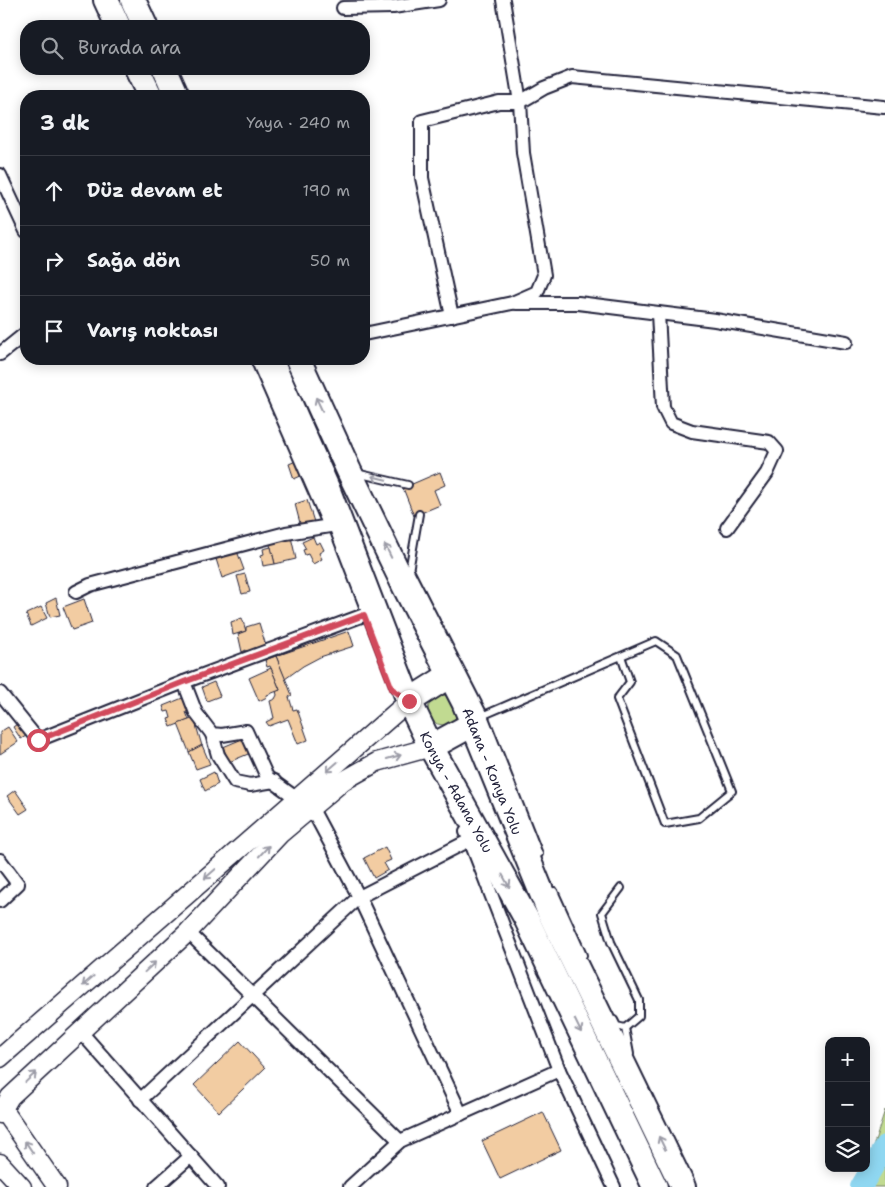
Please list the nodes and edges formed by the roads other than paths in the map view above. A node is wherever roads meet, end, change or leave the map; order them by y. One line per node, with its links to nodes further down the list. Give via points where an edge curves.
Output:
1 (106, 0): 5 (highway)
2 (439, 0): 4 (street, via 393,7)
3 (504, 0): 10 (street)
4 (343, 8)
5 (115, 20)
6 (140, 75): 8 (highway)
7 (167, 75): 9 (highway)
8 (147, 90)
9 (174, 90)
10 (520, 102): 11 (street, via 572,77); 14 (street, via 523,153 544,275 537,292); 16 (street, via 499,102 422,121 422,178)
11 (884, 107)
12 (0, 175): 13 (street)
13 (20, 218)
14 (512, 303): 15 (street, via 578,303); 16 (street)
15 (658, 313): 19 (street); 28 (street, via 663,407 671,423 692,431 769,442 777,451 767,473)
16 (452, 316): 17 (street)
17 (370, 333)
18 (20, 338): 20 (street)
19 (846, 342)
20 (0, 354)
21 (260, 365): 27 (street)
22 (273, 365): 36 (highway, Konya - Adana Yolu, via 327,488)
23 (301, 365): 24 (highway, Adana - Konya Yolu, one-way to 23)
24 (349, 471): 25 (lane, one-way to 24); 29 (highway, Adana - Konya Yolu, one-way to 24)
25 (408, 485)
26 (419, 514): 29 (lane)
27 (330, 526): 30 (street, via 286,533 90,585); 31 (street)
28 (727, 528)
29 (407, 577): 33 (highway, Adana - Konya Yolu); 37 (lane)
30 (76, 592)
31 (364, 615): 34 (street); 36 (street, via 392,689)
32 (621, 656): 32 (lane, via 630,682 617,699 665,824 698,818 732,791 677,655 656,641); 37 (lane)
33 (450, 675): 36 (highway); 37 (highway, Adana - Konya Yolu)
34 (184, 682): 35 (street, via 38,740); 38 (street, via 196,713)
35 (0, 692)
36 (409, 701): 39 (highway, Konya - Adana Yolu); 41 (main road, one-way to 41)
37 (479, 720): 39 (highway); 43 (lane); 57 (highway, Adana - Konya Yolu, via 550,913)
38 (212, 734): 40 (street, via 246,731 267,777); 40 (street, via 218,755 235,782 250,785)
39 (431, 747): 41 (main road, one-way to 39, via 377,762); 42 (street, via 429,766); 70 (highway, Konya - Adana Yolu, one-way to 70, via 526,918)
40 (274, 781): 41 (street)
41 (304, 803): 47 (street); 49 (main road, one-way to 41, via 280,834); 55 (main road, one-way to 55)
42 (470, 840): 47 (street); 56 (street)
43 (541, 859)
44 (0, 860): 48 (street, via 18,884)
45 (551, 886): 50 (lane)
46 (621, 888): 53 (lane, via 602,913 611,942 639,1000 638,1016)
47 (360, 897): 51 (street); 60 (street)
48 (0, 901)
49 (188, 932): 51 (street); 54 (main road, one-way to 49)
50 (588, 965)
51 (253, 996): 58 (street); 61 (street)
52 (612, 1017): 53 (lane, via 616,1026)
53 (625, 1028): 57 (lane)
54 (80, 1031): 58 (street); 59 (main road, one-way to 54, via 10,1097)
55 (0, 1058)
56 (559, 1070): 60 (street); 69 (street)
57 (636, 1090): 71 (highway, Adana - Konya Yolu, one-way to 57)
58 (140, 1100): 62 (street)
59 (1, 1110): 65 (main road, one-way to 59)
60 (461, 1114): 61 (street)
61 (400, 1141): 68 (street)
62 (191, 1156): 66 (street); 67 (street)
63 (0, 1163): 64 (main road)
64 (22, 1187)
65 (57, 1187)
66 (156, 1187)
67 (218, 1187)
68 (350, 1187)
69 (614, 1187)
70 (656, 1187)
71 (683, 1187)

